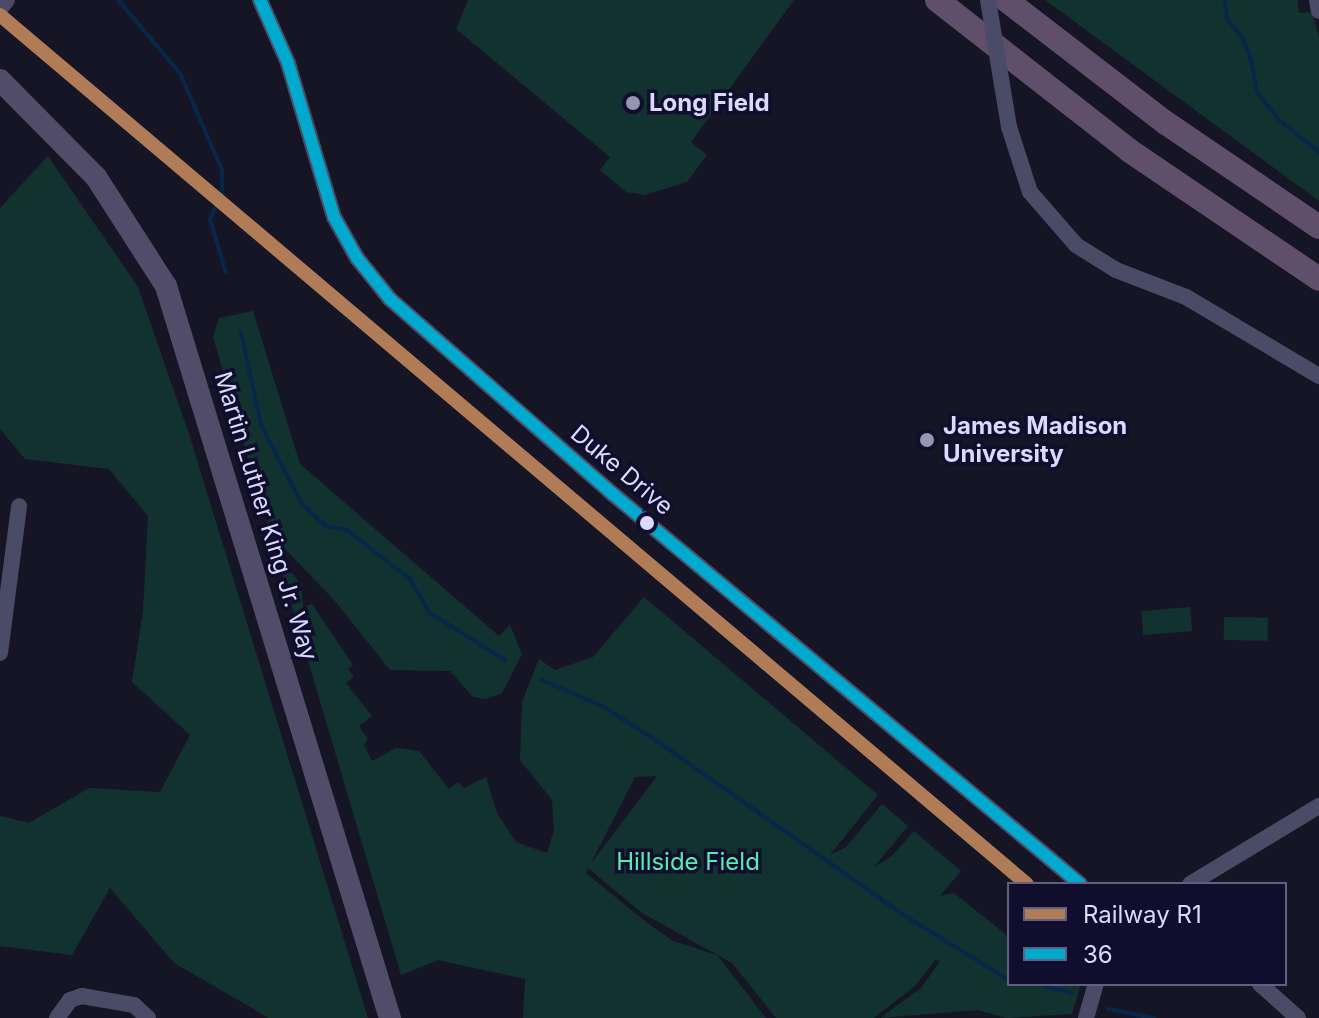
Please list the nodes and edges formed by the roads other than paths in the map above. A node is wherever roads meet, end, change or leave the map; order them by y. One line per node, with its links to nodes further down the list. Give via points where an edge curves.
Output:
1 (7, 0): 7 (street)
2 (260, 0): 16 (street, Duke Drive, via 288,63 334,217 357,258 390,299 603,485)
3 (937, 0): 11 (highway, via 1119,143)
4 (988, 0): 12 (street, bridge, via 1009,127 1030,192 1076,245 1116,270 1186,297)
5 (1006, 0): 10 (highway, via 1166,123)
6 (1317, 0): 8 (street)
7 (0, 9)
8 (1319, 11)
9 (0, 80): 22 (main road, Martin Luther King Jr. Way, via 96,177 166,286)
10 (1319, 227)
11 (1319, 279)
12 (1319, 376)
13 (19, 506): 14 (street)
14 (0, 653)
15 (1319, 806): 17 (street)
16 (1078, 882)
17 (1193, 882)
18 (1095, 986): 23 (street)
19 (1262, 986): 24 (street)
20 (57, 1018): 21 (street, via 70,1000 82,996 134,1005)
21 (148, 1018)
22 (390, 1018)
23 (1086, 1018)
24 (1298, 1018)

